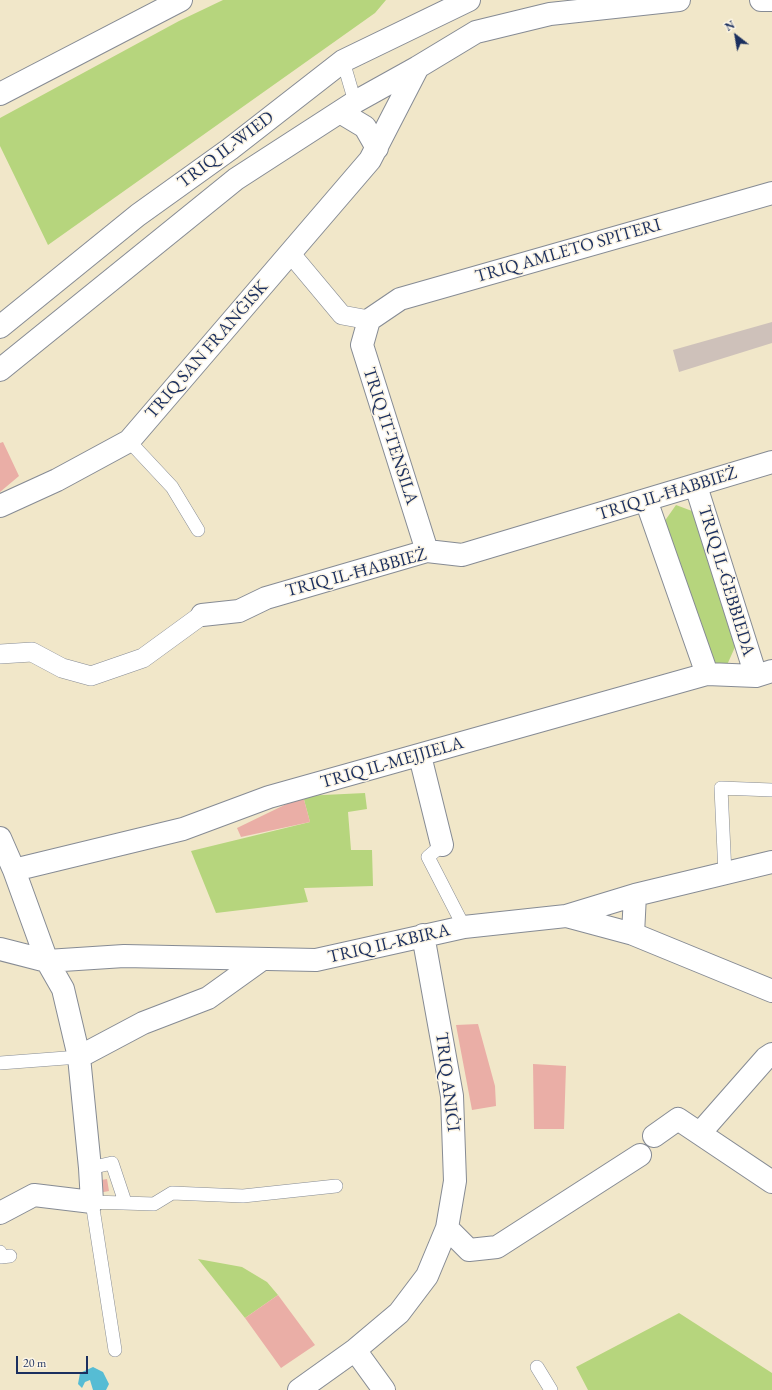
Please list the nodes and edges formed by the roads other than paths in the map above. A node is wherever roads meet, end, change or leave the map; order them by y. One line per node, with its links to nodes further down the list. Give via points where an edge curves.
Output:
1 (181, 0): 8 (street)
2 (469, 0): 6 (street, TRIQ IL-WIED)
3 (679, 0): 7 (street, via 550,14 476,32)
4 (761, 0): 5 (street)
5 (772, 0)
6 (343, 61): 9 (lane); 14 (street, TRIQ IL-WIED, via 230,149 138,215)
7 (418, 68): 9 (street, TRIQ IL-WIED); 10 (street, TRIQ SAN FRANĠISK)
8 (0, 94)
9 (347, 107): 10 (street, via 365,127); 15 (street, TRIQ IL-WIED, via 236,179)
10 (377, 148): 12 (street, TRIQ SAN FRANĠISK, via 370,160)
11 (772, 193): 13 (street, TRIQ AMLETO SPITERI, via 400,299)
12 (291, 254): 13 (street, via 342,315); 16 (street, TRIQ SAN FRANĠISK)
13 (369, 320): 22 (street, TRIQ IT-TENSILA, via 362,345)
14 (0, 327)
15 (0, 370)
16 (129, 441): 20 (street, TRIQ SAN FRANĠISK, via 57,480); 21 (lane, via 172,487)
17 (772, 462): 18 (street, TRIQ IL-ĦABBIEŻ)
18 (696, 486): 19 (street, TRIQ IL-ĦABBIEŻ); 26 (street, TRIQ IL-ĠEBBIEDA)
19 (646, 500): 22 (street, TRIQ IL-ĦABBIEŻ, via 462,555); 25 (street)
20 (0, 506)
21 (198, 530)
22 (427, 551): 23 (street, TRIQ IL-ĦABBIEŻ, via 266,598 239,612)
23 (202, 615): 24 (street, TRIQ IL-ĦABBIEŻ, via 143,658 91,676 62,668 32,652)
24 (0, 654)
25 (707, 674): 26 (street, TRIQ IL-MEJJIELA); 27 (street, TRIQ IL-MEJJIELA)
26 (764, 674)
27 (420, 756): 30 (street); 32 (street, TRIQ IL-MEJJIELA, via 269,797 183,829)
28 (772, 790): 33 (lane, via 721,788)
29 (0, 838): 32 (street)
30 (442, 845): 36 (lane, via 428,857)
31 (772, 862): 33 (street, TRIQ IL-KBIRA)
32 (14, 870): 41 (street)
33 (725, 874): 34 (street, TRIQ IL-KBIRA)
34 (635, 895): 35 (street, TRIQ IL-KBIRA); 37 (street)
35 (566, 916): 36 (street, TRIQ IL-KBIRA); 37 (street)
36 (464, 927): 38 (street, TRIQ IL-KBIRA)
37 (633, 934): 42 (street)
38 (423, 935): 40 (street, TRIQ IL-KBIRA, via 316,960); 55 (street, TRIQ ANIĊI, via 452,1096 455,1181)
39 (0, 949): 41 (street, TRIQ IL-KBIRA)
40 (260, 960): 41 (street, TRIQ IL-KBIRA, via 124,956); 44 (street, via 208,998 143,1023)
41 (47, 961): 44 (street, via 63,989)
42 (772, 991)
43 (772, 1054): 46 (street)
44 (79, 1057): 45 (lane); 49 (street)
45 (0, 1063)
46 (700, 1133): 47 (street, via 678,1119); 50 (street)
47 (654, 1136)
48 (640, 1155): 55 (street, via 497,1247 469,1250)
49 (90, 1168): 52 (street); 53 (lane, via 112,1164)
50 (772, 1182)
51 (336, 1186): 53 (lane, via 243,1196 172,1193 154,1204)
52 (92, 1202): 53 (lane); 54 (street, via 34,1195); 56 (lane)
53 (125, 1202)
54 (0, 1212)
55 (447, 1228): 57 (street, TRIQ ANIĊI, via 427,1276 399,1313)
56 (115, 1350)
57 (355, 1350): 59 (street, TRIQ ANIĊI); 60 (street)
58 (537, 1367): 61 (lane)
59 (298, 1390)
60 (384, 1390)
61 (551, 1390)

